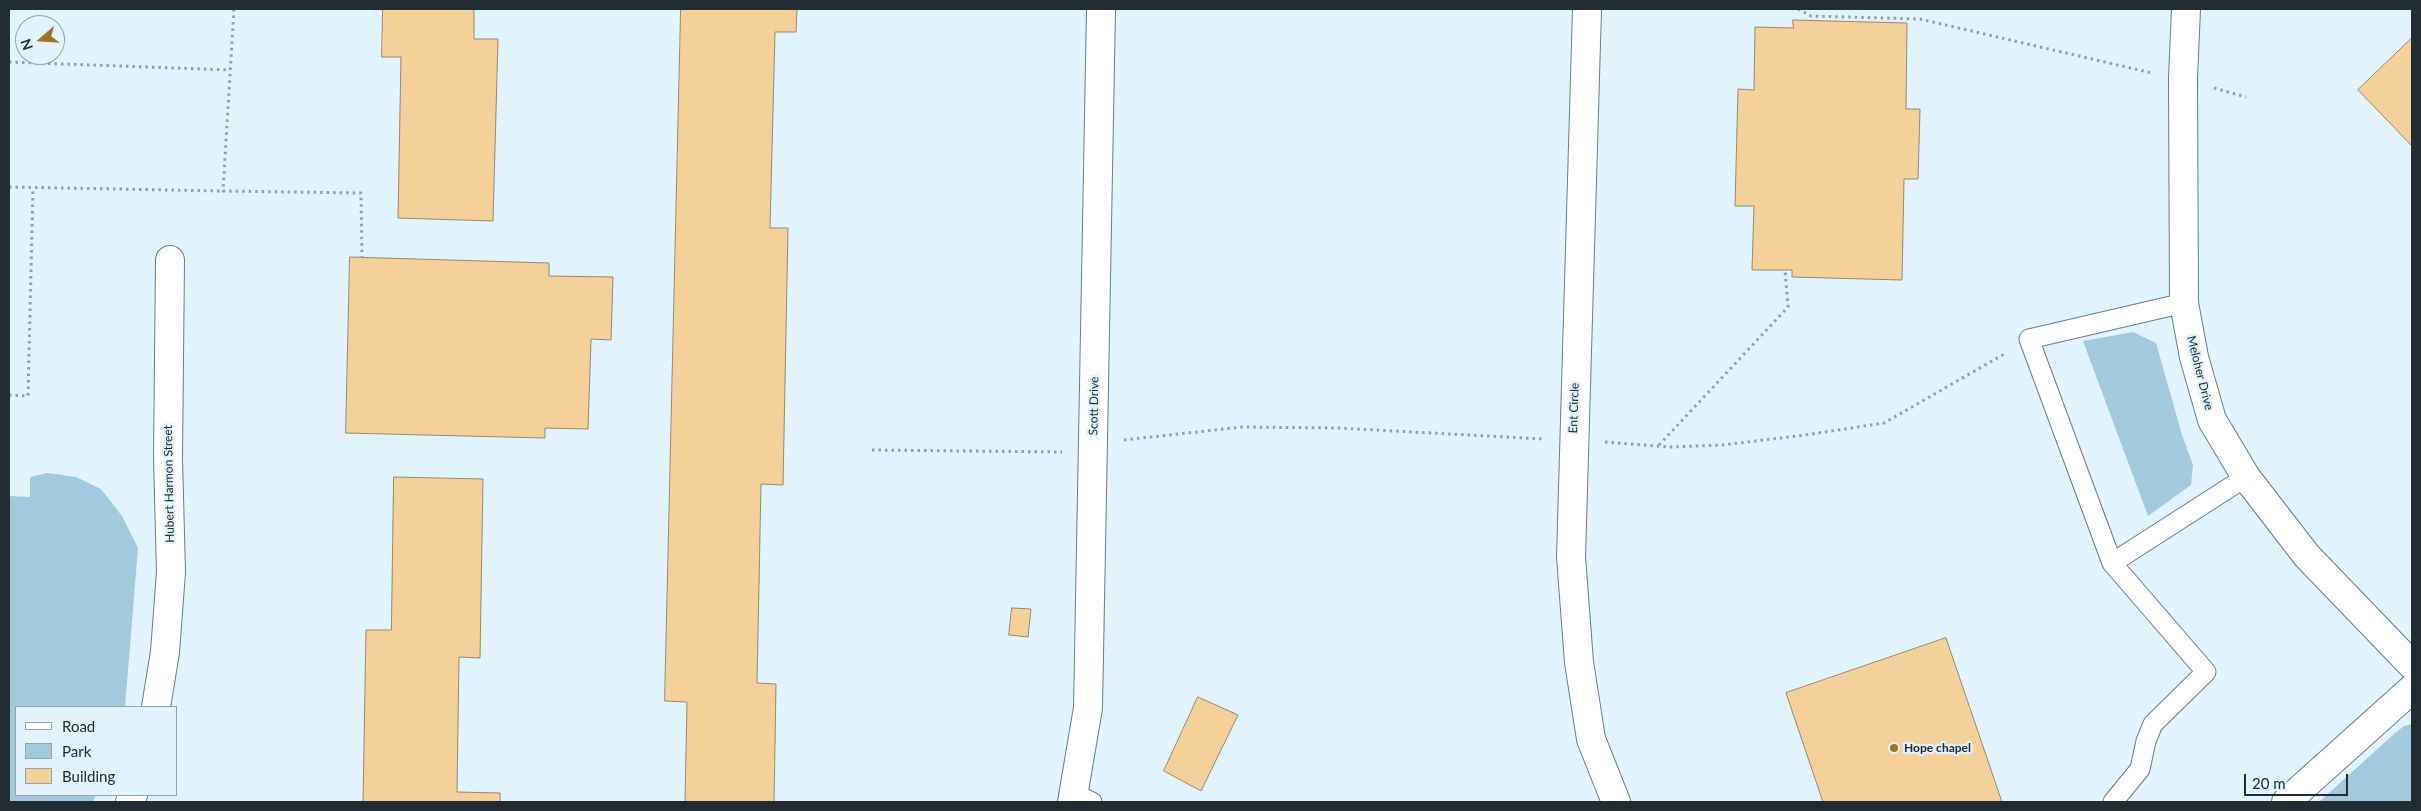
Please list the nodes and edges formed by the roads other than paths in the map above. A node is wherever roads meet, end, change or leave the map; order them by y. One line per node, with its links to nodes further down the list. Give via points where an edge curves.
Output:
1 (1101, 9): 11 (street, Scott Drive, via 1088,708)
2 (1587, 9): 12 (street, Ent Circle, via 1571,557 1579,662 1592,740)
3 (2186, 9): 5 (street, Meloher Drive, via 2183,79)
4 (170, 260): 10 (street, Hubert Harmon Street, via 168,458 171,572 165,652)
5 (2184, 303): 6 (street, Meloher Drive, via 2194,357 2212,420); 7 (lane, via 2029,340)
6 (2246, 477): 7 (lane); 8 (street, Meloher Drive, via 2307,556)
7 (2112, 563): 13 (lane, via 2206,672 2152,724 2140,769)
8 (2412, 665)
9 (2412, 689): 14 (street)
10 (156, 706)
11 (1079, 799)
12 (1616, 802)
13 (2113, 802)
14 (2286, 802)

